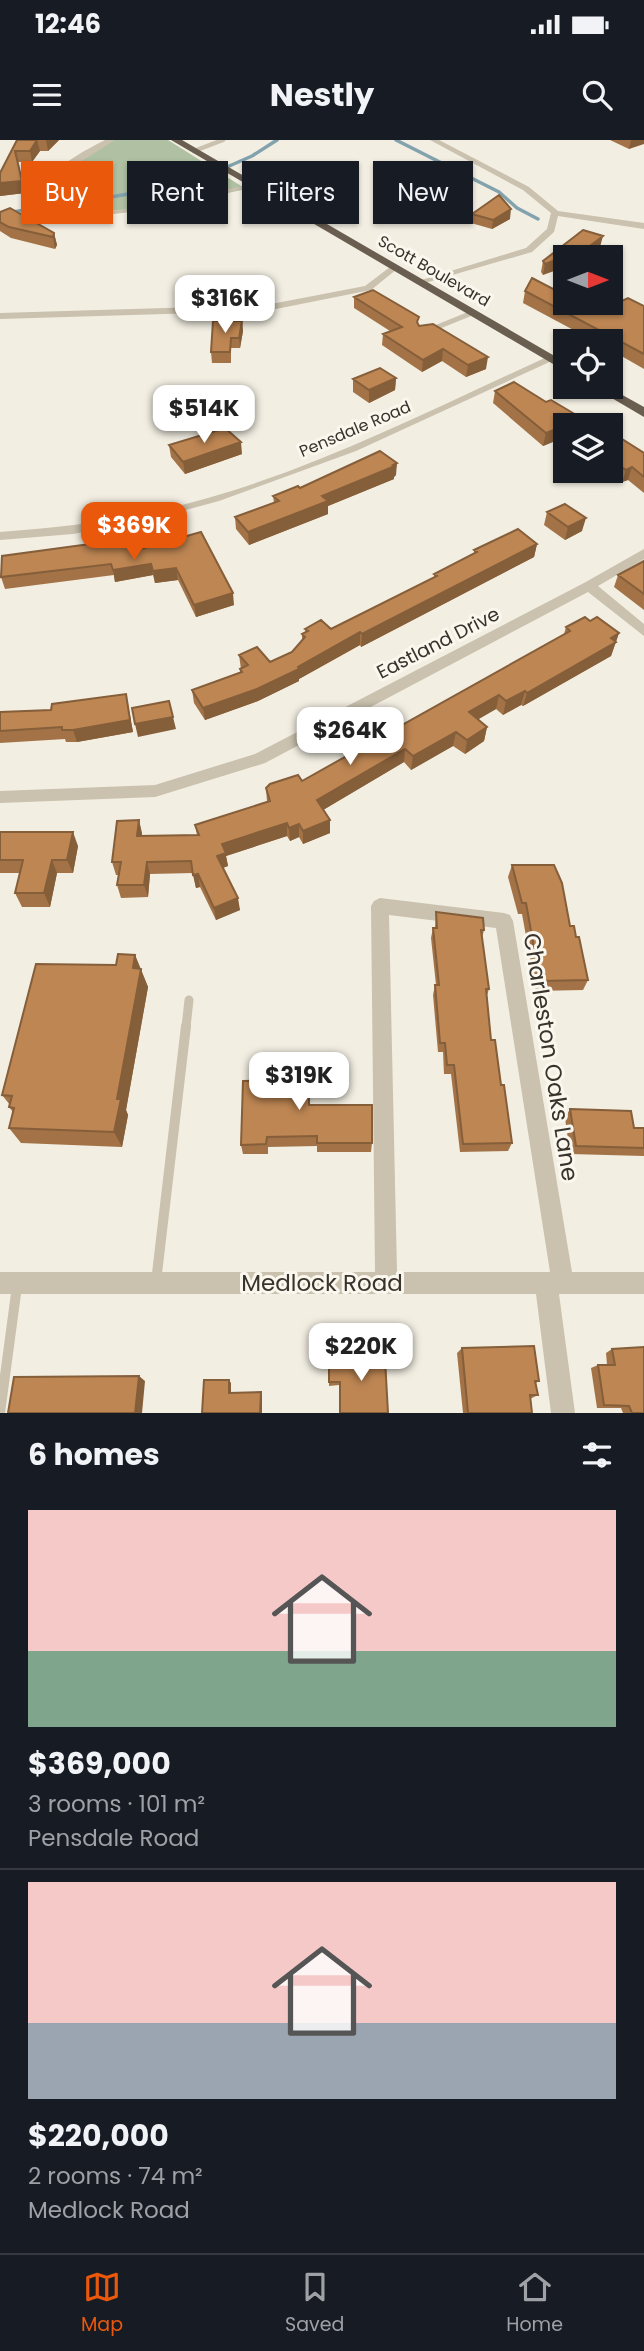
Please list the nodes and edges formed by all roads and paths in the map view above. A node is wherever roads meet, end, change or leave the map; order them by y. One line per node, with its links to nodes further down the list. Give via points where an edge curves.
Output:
1 (111, 140): 7 (street, via 55,176 47,188 53,198 84,210 139,209)
2 (176, 140): 5 (highway, Scott Boulevard)
3 (223, 140): 5 (lane)
4 (434, 140): 8 (street, via 521,184)
5 (194, 150): 6 (highway, Scott Boulevard)
6 (242, 179)
7 (242, 188)
8 (555, 213): 10 (street); 12 (street, via 551,230 529,250)
9 (320, 224): 11 (highway, Scott Boulevard)
10 (644, 226)
11 (394, 267): 12 (highway, Scott Boulevard); 14 (street, via 368,288 266,307)
12 (421, 283): 13 (highway, Scott Boulevard)
13 (472, 313): 15 (lane); 18 (highway, Scott Boulevard)
14 (0, 316)
15 (450, 320): 16 (lane); 17 (lane)
16 (427, 327)
17 (421, 333)
18 (551, 359): 21 (street, Pensdale Road, via 328,460 235,494 116,524)
19 (620, 399): 20 (highway)
20 (644, 413)
21 (0, 536)
22 (644, 553): 23 (street, Eastland Drive)
23 (589, 586): 24 (street); 25 (street, Eastland Drive, via 260,760 155,792)
24 (644, 631)
25 (0, 797)
26 (189, 1000): 28 (lane)
27 (9, 1283): 28 (street, Medlock Road); 32 (lane)
28 (156, 1283): 29 (street, Medlock Road)
29 (386, 1283): 30 (street, Medlock Road); 30 (street, Charleston Oaks Lane, via 380,906 504,921)
30 (554, 1283): 31 (street, Medlock Road); 33 (street)
31 (644, 1283)
32 (0, 1413)
33 (563, 1413)

